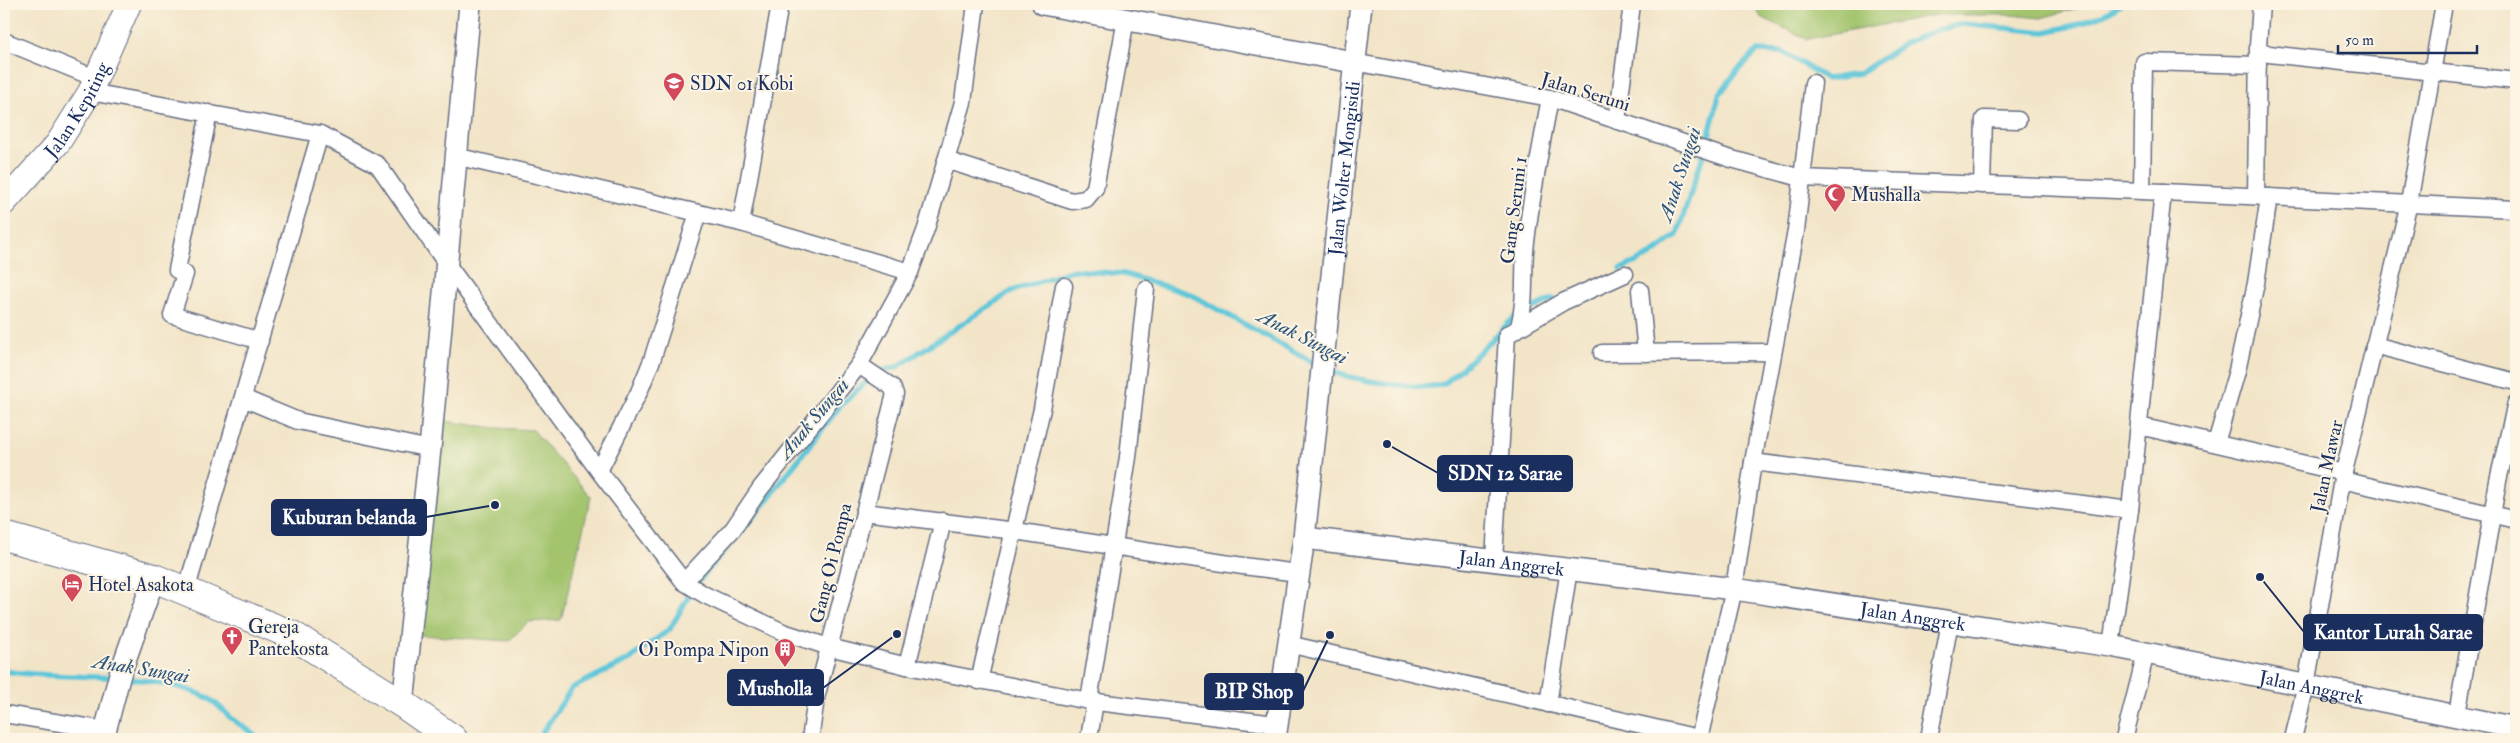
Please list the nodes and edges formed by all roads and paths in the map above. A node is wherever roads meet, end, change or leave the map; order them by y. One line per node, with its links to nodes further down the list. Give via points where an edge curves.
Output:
1 (129, 4): 17 (main road, Jalan Kepiting)
2 (470, 4): 23 (street)
3 (780, 4): 34 (street)
4 (976, 4): 24 (street, via 963,102)
5 (1043, 4): 10 (street)
6 (1361, 4): 13 (street, Jalan Wolter Mongisidi)
7 (1632, 4): 21 (street)
8 (2261, 4): 12 (street)
9 (2444, 4): 14 (street, Jalan Mawar)
10 (1126, 19): 13 (street); 24 (street, via 1101,162 1092,195 1072,201)
11 (4, 41): 17 (street)
12 (2258, 57): 14 (street, via 2269,54); 27 (street, via 2144,62); 29 (street)
13 (1353, 62): 18 (street, Jalan Seruni); 64 (street, Jalan Wolter Mongisidi)
14 (2433, 71): 15 (street); 31 (street, Jalan Mawar)
15 (2516, 81)
16 (1813, 83): 25 (street)
17 (93, 85): 19 (street); 30 (main road, Jalan Kepiting, via 58,143)
18 (1550, 98): 21 (street, Jalan Seruni); 41 (street, Gang Seruni 1, via 1525,252 1524,308)
19 (209, 114): 22 (street); 42 (street, via 177,270 186,274 172,315)
20 (2018, 120): 26 (street, via 1984,119)
21 (1617, 121): 25 (street, Jalan Seruni)
22 (320, 134): 35 (street, via 378,165); 42 (street)
23 (455, 156): 33 (street); 35 (street)
24 (946, 160): 36 (street)
25 (1801, 178): 26 (street, Jalan Seruni); 44 (street, via 1796,231)
26 (1982, 185): 27 (street, Jalan Seruni)
27 (2142, 191): 28 (street, Jalan Seruni)
28 (2163, 192): 29 (street, Jalan Seruni); 51 (street)
29 (2262, 196): 31 (street, Jalan Seruni); 52 (street, via 2256,283 2237,371)
30 (4, 203)
31 (2408, 203): 32 (street, Jalan Seruni); 43 (street, Jalan Mawar)
32 (2516, 209)
33 (698, 213): 34 (street); 55 (street, via 639,392)
34 (741, 223): 36 (street)
35 (446, 263): 53 (street); 55 (street)
36 (910, 272): 47 (street)
37 (1624, 274): 41 (street, via 1563,302)
38 (1064, 286): 62 (street, via 1042,409)
39 (1146, 289): 65 (street, via 1128,457)
40 (1640, 290): 46 (street)
41 (1520, 327): 66 (street, via 1507,335)
42 (260, 341): 49 (street)
43 (2374, 345): 48 (street); 56 (street, Jalan Mawar)
44 (1773, 352): 46 (street); 54 (street)
45 (1602, 353): 46 (street)
46 (1646, 353)
47 (868, 372): 58 (street, Gang Oi Pompa, via 895,389); 70 (street, via 760,489 733,529)
48 (2516, 382)
49 (243, 398): 53 (street, via 298,421); 72 (street)
50 (2516, 403): 59 (street)
51 (2140, 426): 52 (street); 57 (street)
52 (2216, 444): 56 (street)
53 (430, 449): 82 (street)
54 (1753, 462): 57 (street); 71 (street)
55 (599, 471): 70 (street)
56 (2343, 476): 59 (street); 80 (street, Jalan Mawar)
57 (2130, 510): 75 (street)
58 (864, 512): 61 (street); 76 (street, Gang Oi Pompa)
59 (2492, 515): 60 (street); 85 (street)
60 (2516, 520)
61 (943, 521): 62 (street); 78 (street)
62 (1015, 531): 65 (street); 79 (street)
63 (4, 536): 69 (highway)
64 (1304, 538): 66 (street, Jalan Anggrek); 68 (street)
65 (1114, 545): 68 (street); 81 (street)
66 (1494, 560): 67 (street, Jalan Anggrek)
67 (1569, 569): 71 (street, Jalan Anggrek); 83 (street)
68 (1298, 573): 74 (street)
69 (154, 578): 72 (highway); 88 (street, via 118,682)
70 (686, 584): 76 (street, via 783,632)
71 (1734, 589): 73 (street, Jalan Anggrek); 92 (street)
72 (186, 591): 82 (highway, via 292,635)
73 (1950, 621): 75 (street, Jalan Anggrek); 93 (street)
74 (1288, 644): 83 (street); 87 (street)
75 (2111, 646): 77 (street, Jalan Anggrek)
76 (829, 647): 78 (street); 90 (street, Gang Oi Pompa, via 816,698)
77 (2146, 653): 80 (street, Jalan Anggrek); 94 (street)
78 (908, 666): 79 (street)
79 (979, 681): 81 (street)
80 (2306, 685): 85 (street, Jalan Anggrek); 95 (street, Jalan Mawar)
81 (1092, 701): 87 (street); 91 (street)
82 (403, 704): 89 (highway)
83 (1548, 704): 92 (street)
84 (4, 714): 88 (street)
85 (2457, 714): 86 (street, Jalan Anggrek)
86 (2516, 728)
87 (1275, 732)
88 (104, 735)
89 (453, 739)
90 (812, 739)
91 (1089, 739)
92 (1700, 739)
93 (1929, 739)
94 (2124, 739)
95 (2293, 739)

